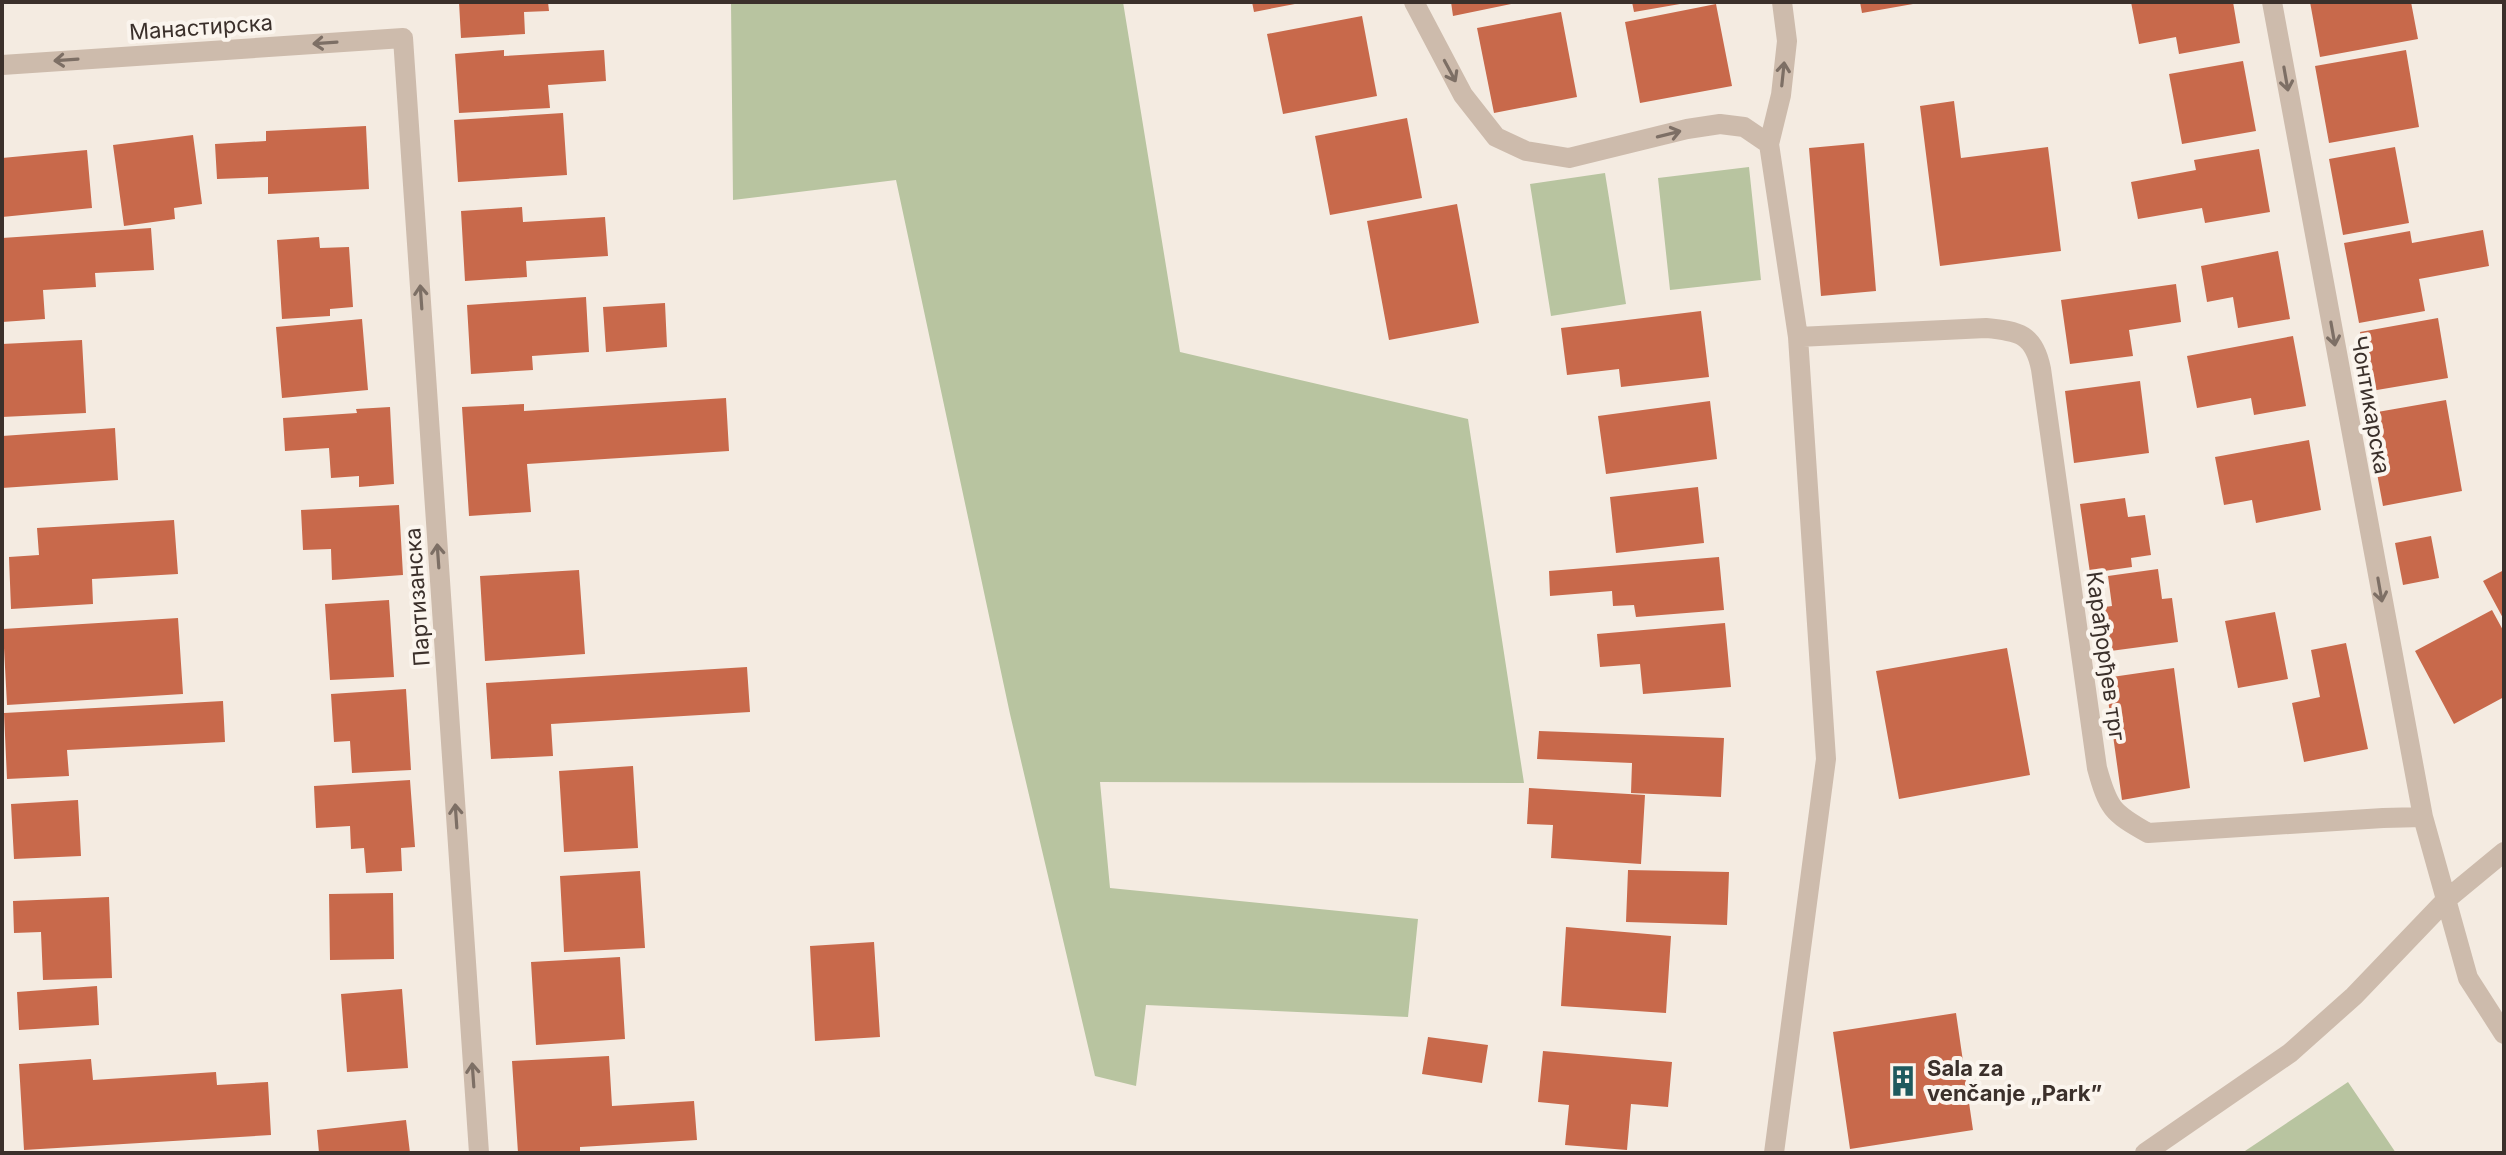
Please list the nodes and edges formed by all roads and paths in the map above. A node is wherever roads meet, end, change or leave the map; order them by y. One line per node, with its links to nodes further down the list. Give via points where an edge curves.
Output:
1 (1414, 2): 6 (street, one-way to 6, via 1463,95 1496,137 1526,151 1569,158 1720,124 1744,127)
2 (1782, 2): 6 (street, one-way to 2, via 1787,41)
3 (2272, 2): 8 (street, Чонтикарска, one-way to 8)
4 (403, 38): 5 (street, Манастирска, one-way to 5); 12 (street, Партизанска, one-way to 4)
5 (2, 65)
6 (1769, 144): 7 (street)
7 (1798, 337): 8 (street, Карађорђев трг, via 1986,328 2012,331 2029,340 2041,369 2097,768 2106,800 2122,819 2148,833); 13 (street, via 1826,759)
8 (2423, 817): 10 (street)
9 (2504, 852): 10 (street)
10 (2447, 899): 11 (street, via 2468,978); 14 (street, via 2354,996 2290,1053)
11 (2504, 1034)
12 (479, 1153)
13 (1774, 1153)
14 (2145, 1153)

